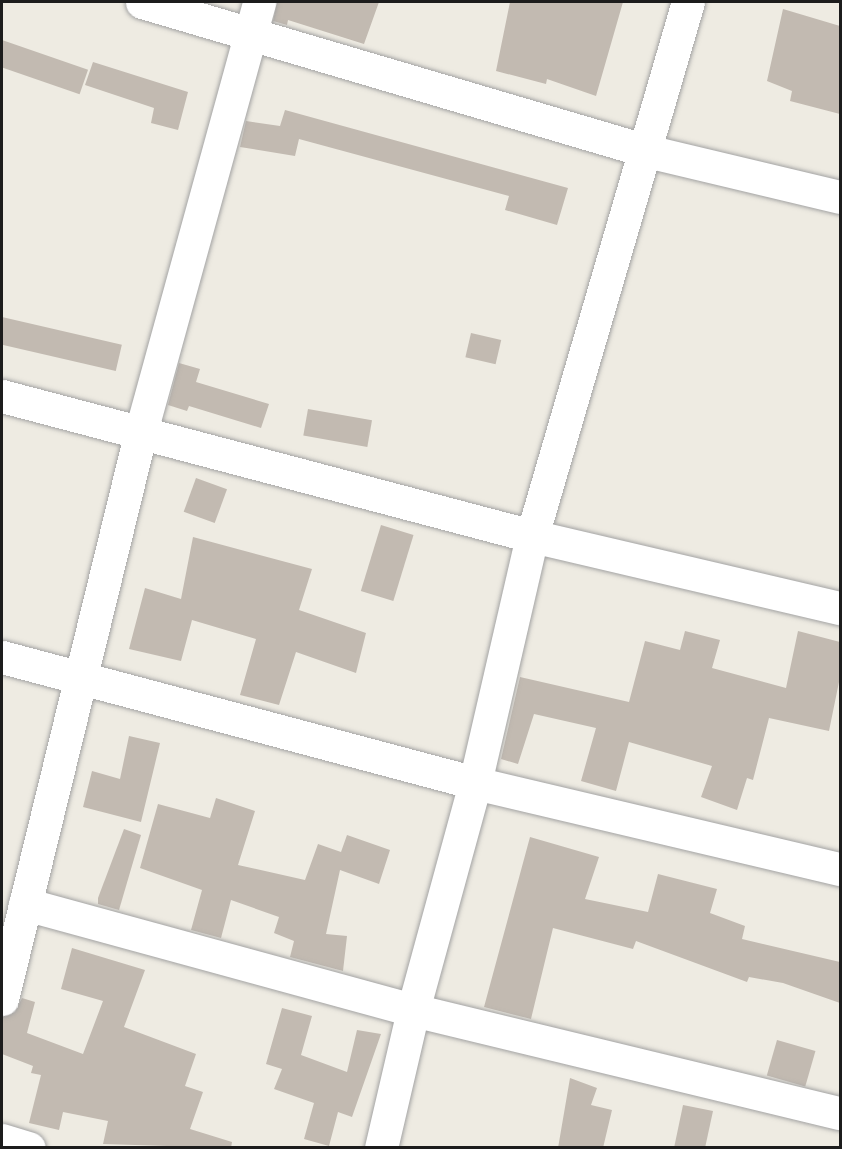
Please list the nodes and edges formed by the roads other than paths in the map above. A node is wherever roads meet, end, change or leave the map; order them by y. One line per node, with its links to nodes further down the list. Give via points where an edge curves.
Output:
1 (142, 2): 3 (street)
2 (688, 2): 4 (street)
3 (255, 16): 4 (street); 7 (street)
4 (647, 151): 5 (street); 8 (street)
5 (840, 197)
6 (2, 396): 7 (street)
7 (140, 435): 8 (street); 11 (street)
8 (532, 536): 9 (street); 12 (street)
9 (840, 608)
10 (2, 657): 11 (street)
11 (79, 676): 12 (street); 14 (street)
12 (475, 783): 13 (street); 16 (street)
13 (840, 869)
14 (26, 904): 15 (street); 16 (street)
15 (2, 999)
16 (413, 1010): 17 (street); 20 (street)
17 (840, 1113)
18 (2, 1140): 19 (street)
19 (29, 1148)
20 (381, 1148)

